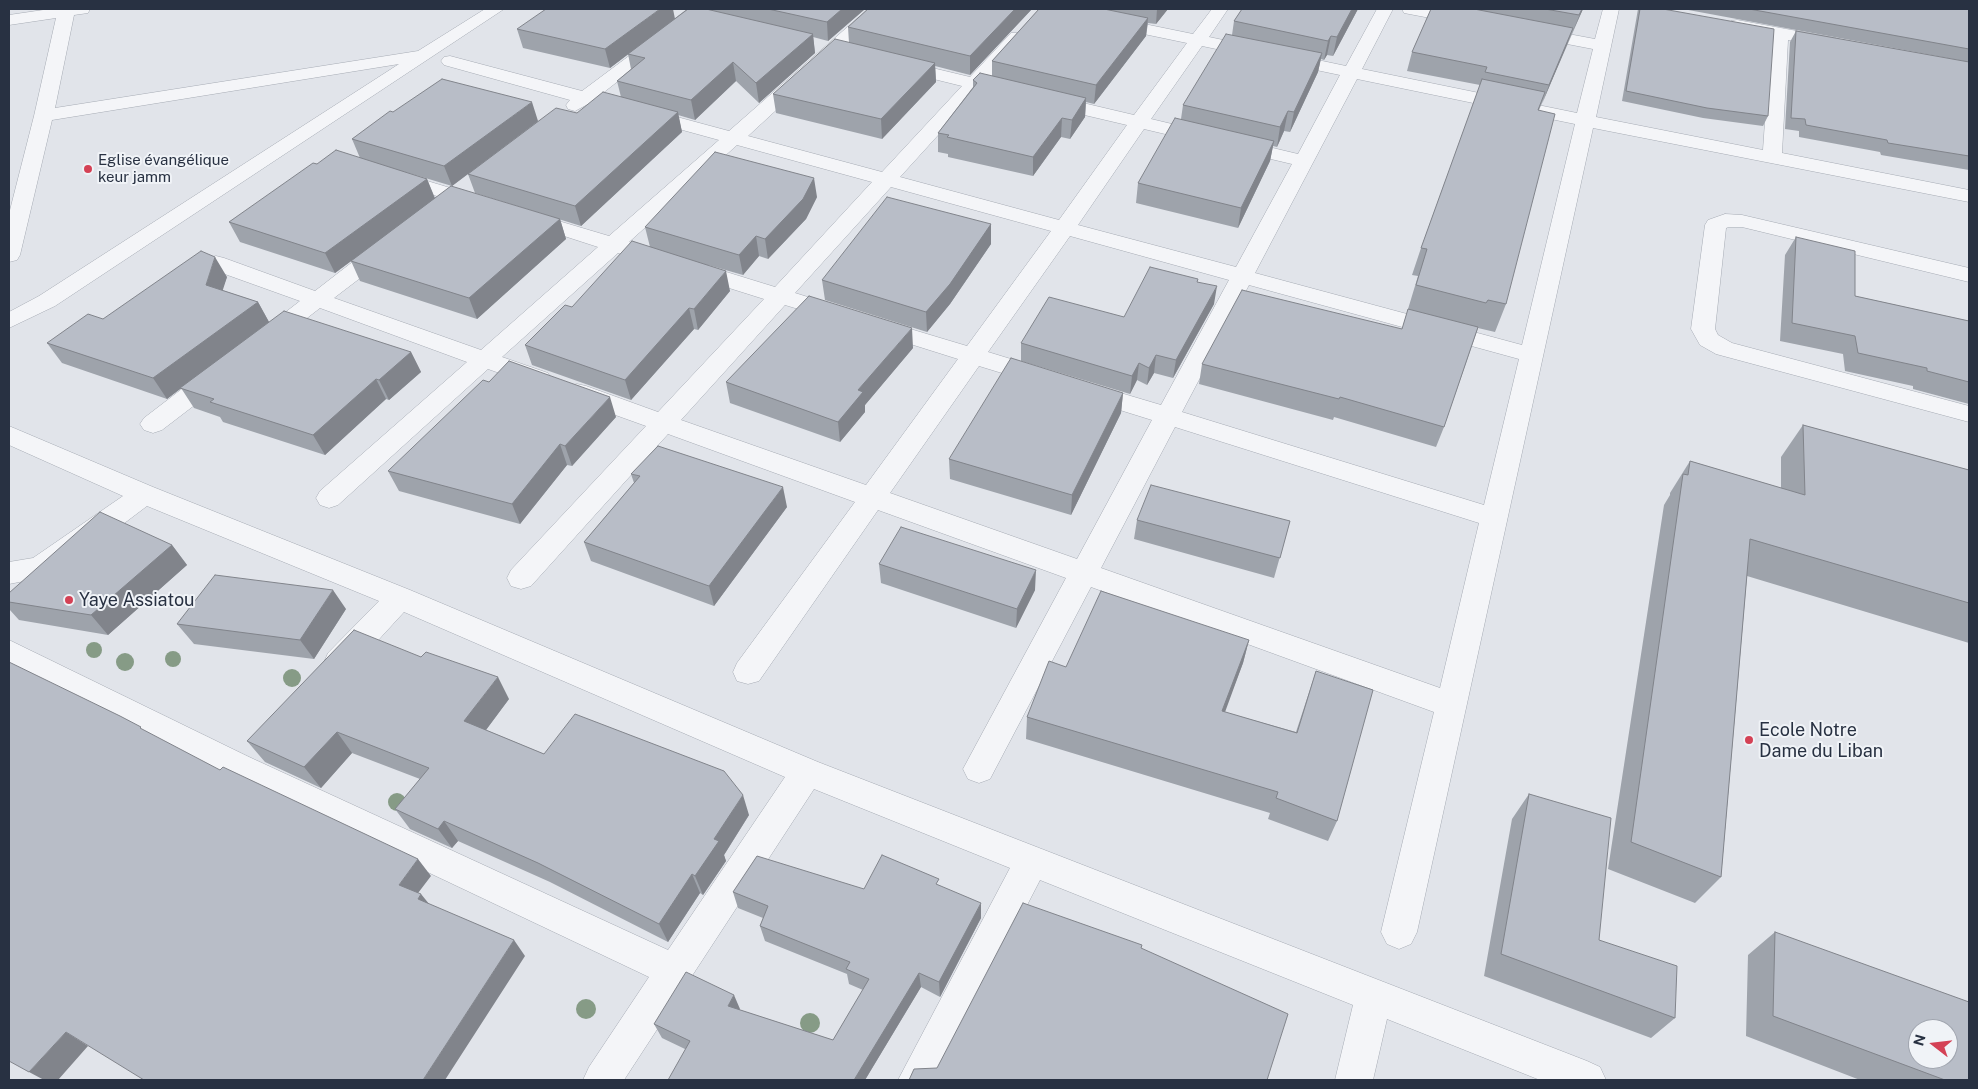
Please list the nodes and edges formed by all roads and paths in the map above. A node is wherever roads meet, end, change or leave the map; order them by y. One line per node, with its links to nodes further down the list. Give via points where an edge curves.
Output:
1 (496, 9): 21 (street)
2 (878, 9): 33 (street)
3 (1043, 9): 25 (street)
4 (1048, 9): 18 (street)
5 (1220, 9): 18 (street)
6 (1384, 9): 24 (street)
7 (1410, 9): 15 (street)
8 (1611, 9): 20 (street)
9 (71, 10): 13 (street); 29 (street)
10 (669, 11): 11 (street)
11 (702, 15): 27 (street)
12 (1740, 17): 14 (street); 17 (street)
13 (9, 20)
14 (1720, 22)
15 (1487, 24)
16 (1516, 29): 20 (street)
17 (1780, 33): 19 (street); 34 (street)
18 (1198, 40): 24 (street); 31 (street)
19 (1846, 45)
20 (1602, 46): 32 (street)
21 (426, 54): 29 (street); 52 (street, via 47,301)
22 (450, 61): 27 (street)
23 (880, 61): 25 (street)
24 (1351, 72): 32 (street); 35 (street)
25 (974, 83): 26 (street); 38 (street)
26 (1004, 90)
27 (586, 97): 30 (street); 33 (street)
28 (1033, 97): 31 (street)
29 (44, 116): 39 (street)
30 (555, 120)
31 (1140, 122): 35 (street); 43 (street)
32 (1586, 122): 34 (street); 54 (street)
33 (734, 137): 38 (street); 45 (street)
34 (1772, 157): 41 (street)
35 (1304, 161): 48 (street)
36 (371, 170): 40 (street)
37 (478, 178): 40 (street)
38 (888, 178): 43 (street); 50 (street)
39 (17, 195): 46 (street)
40 (455, 196): 42 (street); 45 (street)
41 (1969, 196)
42 (432, 213)
43 (1066, 227): 48 (street); 55 (street)
44 (401, 236): 51 (street)
45 (613, 245): 50 (street); 56 (street)
46 (9, 256)
47 (216, 263): 51 (street)
48 (1243, 275): 54 (street); 59 (street)
49 (1969, 275): 58 (street, via 1725,220 1716,225 1703,329 1708,340 1724,349)
50 (779, 296): 55 (street); 60 (street)
51 (317, 300): 53 (street); 56 (street)
52 (9, 321)
53 (254, 347)
54 (1532, 354): 66 (street)
55 (974, 356): 59 (street); 64 (street)
56 (485, 360): 60 (street); 65 (street)
57 (231, 365): 61 (street)
58 (1969, 414)
59 (1168, 416): 66 (street); 68 (street)
60 (663, 423): 64 (street); 69 (street)
61 (153, 424)
62 (9, 435): 63 (street)
63 (144, 494): 67 (street, via 40,568); 70 (street)
64 (872, 497): 68 (street); 72 (street)
65 (329, 498)
66 (1495, 518): 74 (street)
67 (9, 573)
68 (1084, 573): 74 (street); 75 (street)
69 (521, 578)
70 (400, 598): 73 (street); 76 (street)
71 (9, 652): 79 (street, via 248,756)
72 (748, 672)
73 (319, 682)
74 (1452, 705): 78 (street)
75 (979, 769)
76 (807, 772): 77 (street); 79 (street)
77 (1032, 860): 80 (street); 82 (street)
78 (1399, 932)
79 (675, 971): 81 (street)
80 (1374, 995): 83 (street); 84 (street)
81 (602, 1080)
82 (917, 1080)
83 (1354, 1080)
84 (1587, 1080)

